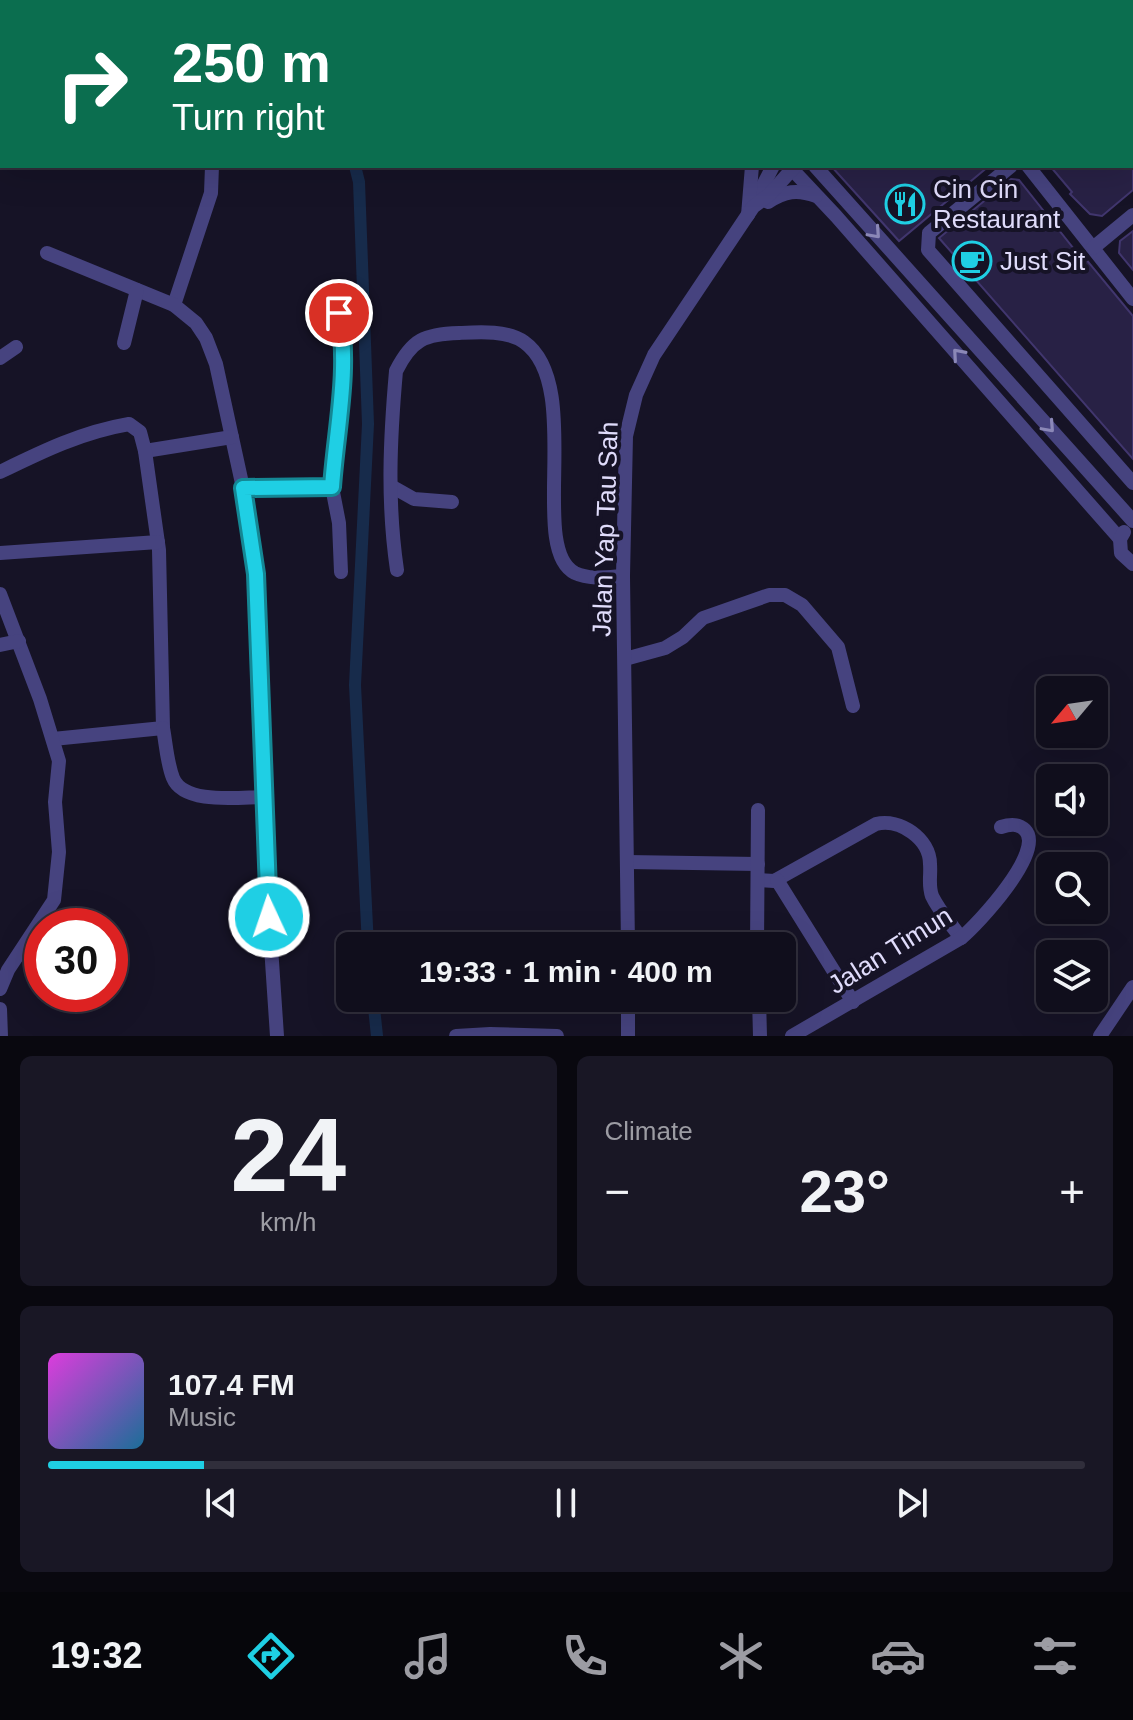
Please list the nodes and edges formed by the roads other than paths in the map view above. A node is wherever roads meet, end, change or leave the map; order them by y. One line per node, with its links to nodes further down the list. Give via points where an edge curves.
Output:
1 (212, 168): 17 (street, via 211,193)
2 (752, 168): 10 (street)
3 (772, 168): 10 (street)
4 (791, 168): 10 (street, Jalan Yap Tau Sah)
5 (793, 168): 9 (street)
6 (1009, 168): 24 (street, via 929,233 928,250)
7 (1030, 168): 12 (street)
8 (821, 169): 29 (street, one-way to 29)
9 (820, 198): 10 (street, via 803,191 785,193); 30 (street, one-way to 9)
10 (750, 211): 36 (street, Jalan Yap Tau Sah, via 654,355 636,395 626,436)
11 (1133, 215): 12 (street)
12 (1093, 248): 16 (street)
13 (47, 253): 14 (street)
14 (137, 290): 17 (street); 18 (street)
15 (335, 296): 26 (street, via 342,329 342,381)
16 (1133, 299)
17 (174, 305): 21 (street, via 206,338)
18 (124, 343)
19 (16, 347): 20 (street)
20 (0, 358)
21 (232, 437): 22 (street); 27 (street)
22 (145, 451): 23 (street, via 140,432 129,424 65,440); 31 (street)
23 (0, 472)
24 (1133, 483)
25 (391, 486): 28 (street, via 414,499); 34 (street, via 389,517); 36 (street, via 396,371 412,346 433,334 486,332 521,340 533,350 547,377 557,448 557,548 575,573)
26 (332, 487): 27 (street); 35 (street)
27 (243, 488): 44 (street, via 256,574)
28 (452, 502)
29 (1133, 524): 30 (street)
30 (1120, 539): 33 (street, via 1121,553)
31 (158, 542): 32 (street); 42 (street)
32 (0, 553)
33 (1133, 564)
34 (397, 570)
35 (341, 572)
36 (623, 576): 40 (street, Jalan Yap Tau Sah)
37 (0, 594): 38 (street)
38 (19, 641): 39 (street); 43 (street)
39 (0, 645)
40 (625, 659): 41 (street, via 665,648 703,618 769,595 785,595 821,623 838,647); 47 (street, Jalan Yap Tau Sah)
41 (853, 706)
42 (163, 728): 43 (street); 44 (street, via 174,780 182,790 208,797)
43 (53, 739): 55 (street, via 59,761 57,889)
44 (263, 797): 62 (street)
45 (758, 810): 48 (street)
46 (1001, 827): 53 (street, Jalan Timun, via 1010,824 1026,831 1027,855 991,907)
47 (627, 862): 48 (street); 51 (street, Jalan Yap Tau Sah)
48 (758, 864): 49 (street)
49 (759, 880): 50 (street); 52 (street)
50 (777, 880): 53 (street, via 869,827 888,821 899,824 928,852 934,900); 56 (street)
51 (628, 932)
52 (757, 932)
53 (961, 938): 56 (street, Jalan Timun)
54 (1133, 987): 68 (street)
55 (0, 989)
56 (853, 1002): 67 (street, Jalan Timun)
57 (0, 1009): 61 (street)
58 (628, 1012): 65 (street)
59 (759, 1012): 66 (street)
60 (490, 1035): 63 (street); 64 (street)
61 (1, 1036)
62 (277, 1036)
63 (456, 1036)
64 (557, 1036)
65 (628, 1036)
66 (760, 1036)
67 (792, 1036)
68 (1100, 1036)

